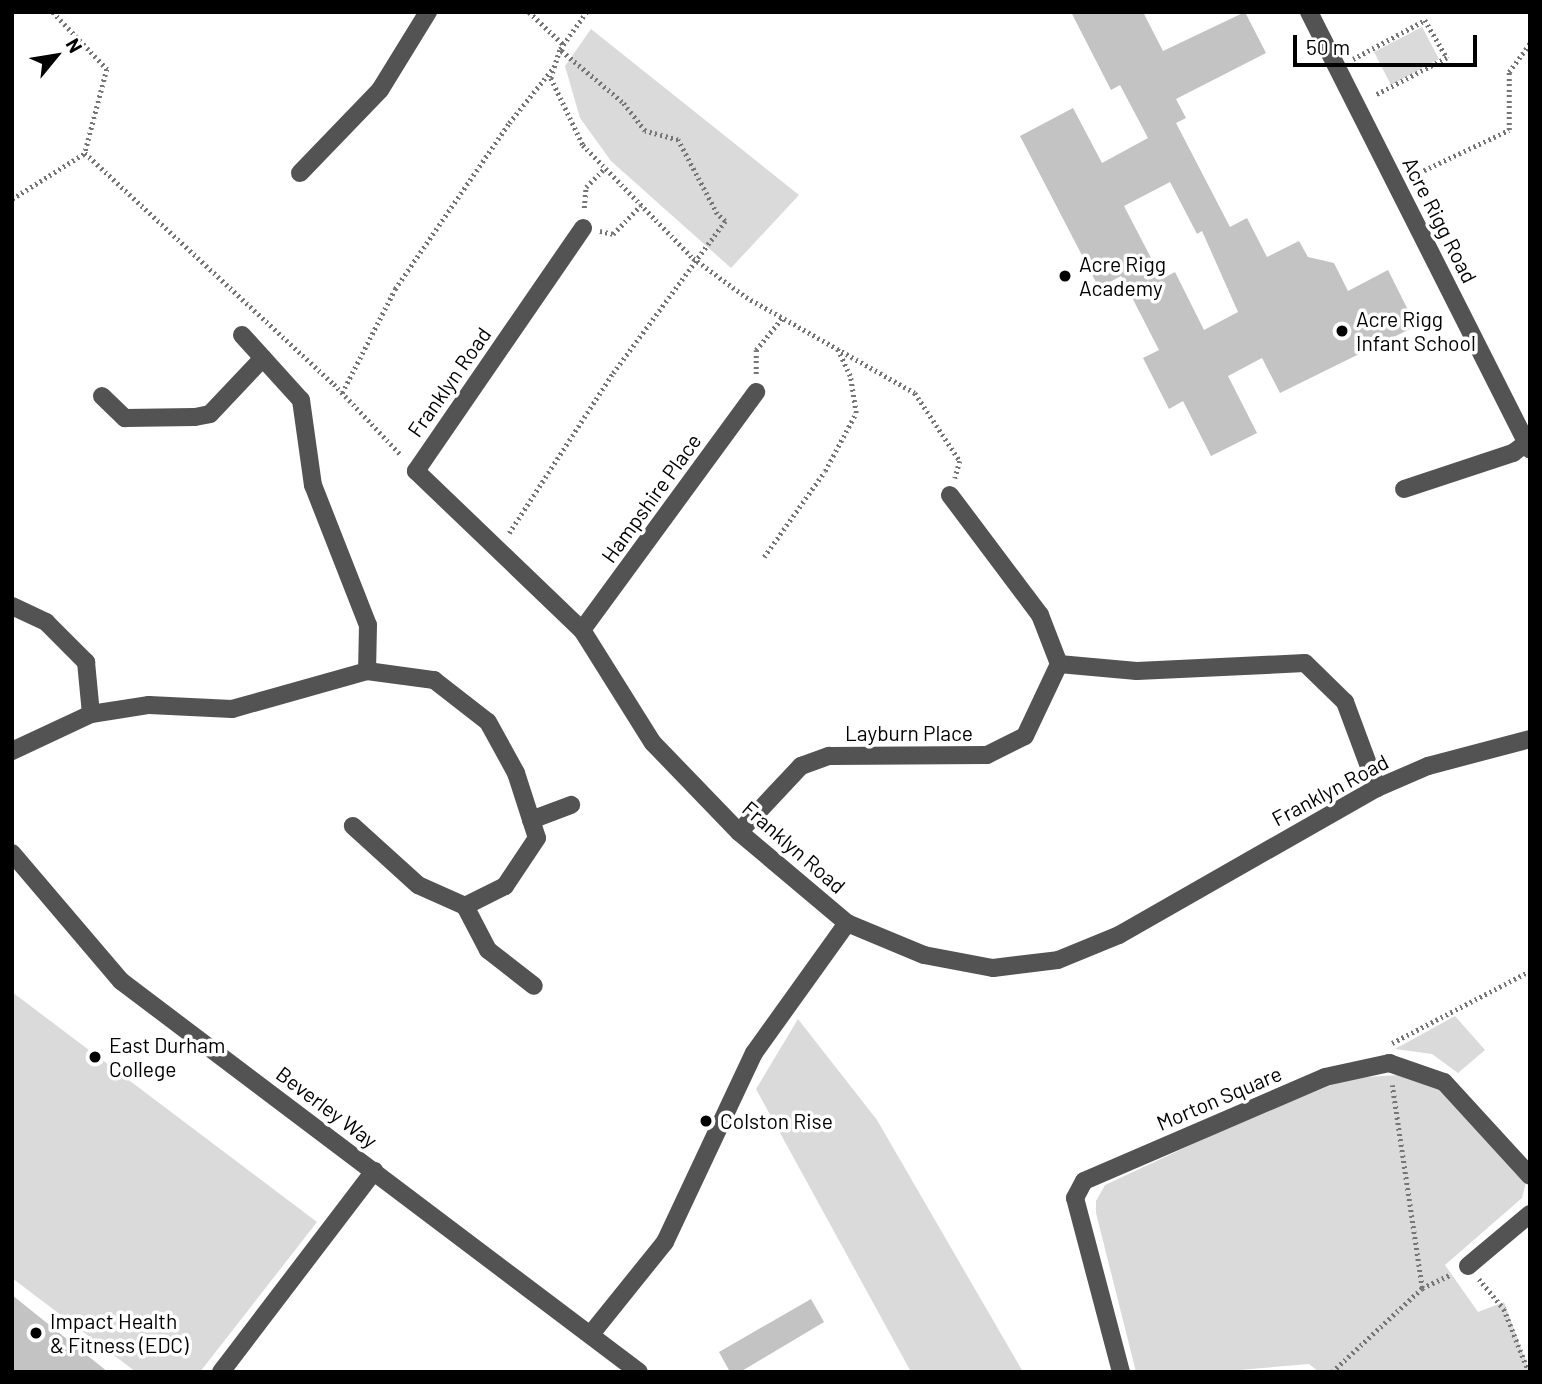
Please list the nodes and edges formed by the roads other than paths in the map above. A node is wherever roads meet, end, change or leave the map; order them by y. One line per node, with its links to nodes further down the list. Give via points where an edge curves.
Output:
1 (428, 12): 3 (street, via 380,90)
2 (1309, 12): 9 (street, Acre Rigg Road)
3 (300, 173)
4 (583, 228): 13 (street, Franklyn Road, via 416,471)
5 (242, 335): 6 (street)
6 (263, 358): 8 (street, via 210,414 125,418); 15 (street, via 301,400 313,485 368,625)
7 (757, 392): 13 (street, Hampshire Place)
8 (102, 396)
9 (1529, 444): 10 (street)
10 (1404, 489)
11 (950, 495): 14 (street, via 1040,615)
12 (12, 607): 16 (street, via 46,622 86,662)
13 (582, 630): 23 (street, Franklyn Road, via 653,743)
14 (1059, 664): 19 (street, via 1138,671 1305,663 1345,702); 23 (street, Layburn Place, via 1025,736 986,755 829,756 801,766)
15 (367, 671): 16 (street, via 232,709 149,705); 21 (street, via 434,680 488,722 516,773)
16 (91, 714): 18 (street)
17 (1530, 739): 19 (street, Franklyn Road, via 1428,766)
18 (12, 751)
19 (1377, 788): 26 (street, Franklyn Road, via 1119,934 1058,960 993,968 924,955)
20 (571, 806): 21 (street)
21 (531, 820): 25 (street, via 537,838 505,886)
22 (354, 826): 25 (street, via 418,885)
23 (739, 831): 26 (street, Franklyn Road)
24 (12, 853): 28 (street, Beverley Way, via 121,981)
25 (465, 906): 27 (street, via 488,950)
26 (847, 923): 32 (street, via 754,1053 665,1242)
27 (534, 986)
28 (374, 1171): 32 (street, Beverley Way); 33 (street)
29 (1530, 1176): 35 (street, Morton Square, via 1444,1082 1389,1063 1325,1077 1084,1181 1075,1198)
30 (1530, 1214): 31 (street)
31 (1468, 1266)
32 (591, 1334): 34 (street, Beverley Way)
33 (221, 1372)
34 (639, 1372)
35 (1121, 1372)

